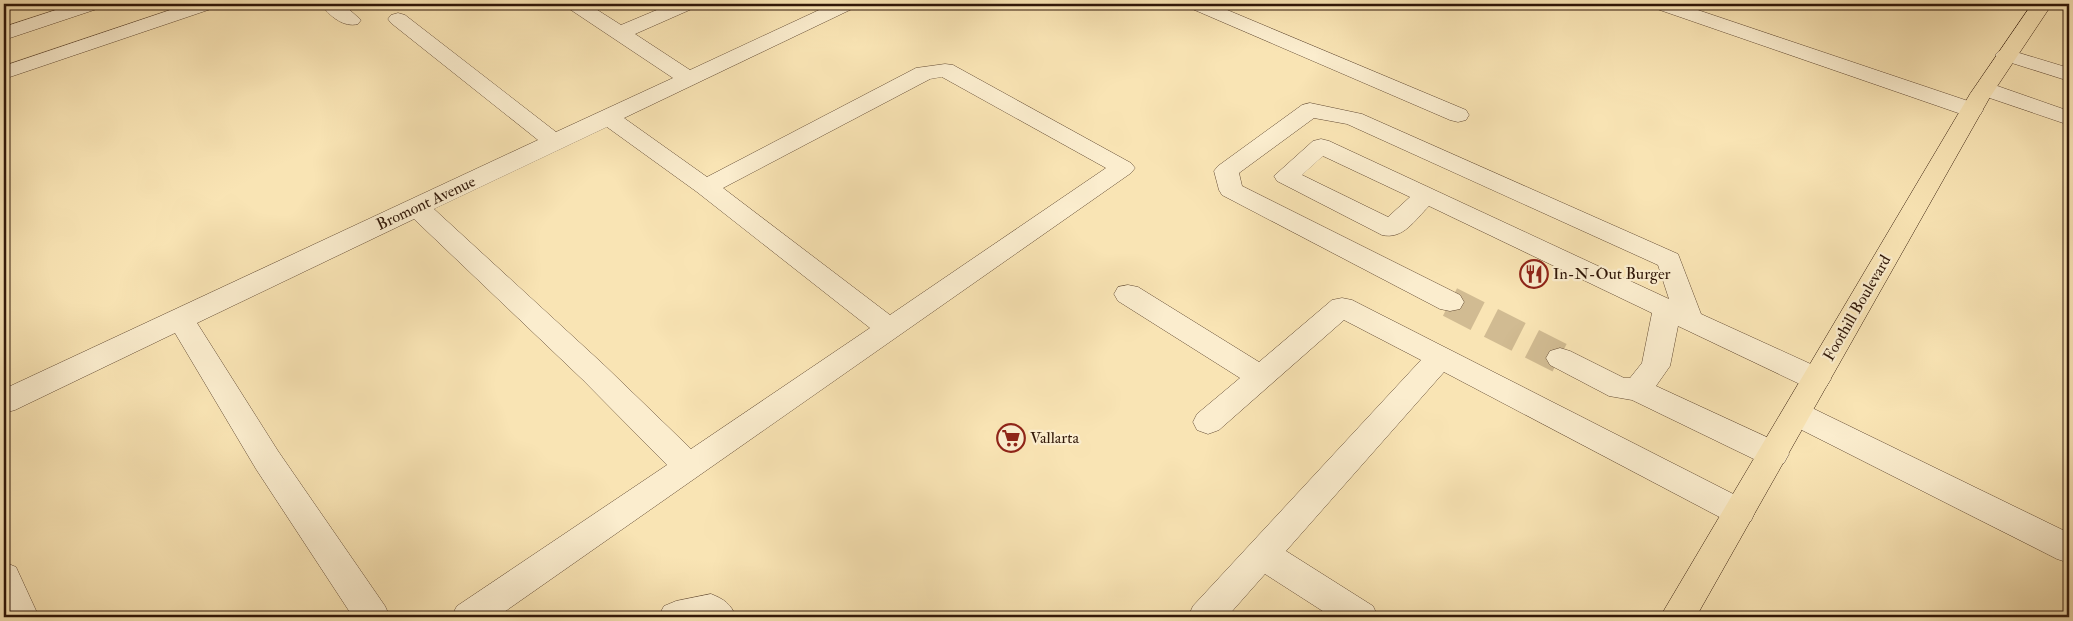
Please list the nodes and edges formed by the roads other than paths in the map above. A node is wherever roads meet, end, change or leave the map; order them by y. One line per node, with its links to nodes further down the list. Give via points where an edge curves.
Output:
1 (93, 4): 14 (street)
2 (207, 4): 15 (street)
3 (331, 4): 12 (street)
4 (575, 4): 13 (street)
5 (687, 4): 13 (street)
6 (848, 4): 17 (street, Bromont Avenue)
7 (1197, 4): 20 (street)
8 (1662, 4): 18 (street)
9 (1709, 4): 18 (street)
10 (2039, 4): 18 (main road, Foothill Boulevard)
11 (398, 19): 24 (street)
12 (352, 20)
13 (620, 33): 17 (street)
14 (4, 34)
15 (4, 73)
16 (2069, 75): 18 (street)
17 (689, 79): 21 (street, Bromont Avenue)
18 (1988, 84): 19 (street); 22 (street); 37 (main road, Foothill Boulevard)
19 (2069, 99)
20 (1458, 115)
21 (608, 117): 24 (street, Bromont Avenue); 26 (street)
22 (2069, 118)
23 (1354, 119): 25 (street); 30 (street, via 1310,110 1226,171 1232,190); 31 (street, via 1669,260)
24 (556, 142): 28 (street, Bromont Avenue)
25 (1321, 146): 27 (street); 27 (street, via 1286,176 1391,229)
26 (706, 187): 33 (street); 33 (street, via 924,73 945,70 1123,168)
27 (1426, 195): 31 (street)
28 (417, 207): 32 (street, Bromont Avenue); 43 (street)
29 (1128, 294): 36 (street)
30 (1450, 302)
31 (1678, 315): 37 (street); 38 (street, via 1656,366)
32 (180, 319): 39 (street, Bromont Avenue); 49 (street, via 267,460)
33 (890, 329): 43 (street)
34 (1440, 358): 36 (street, via 1342,307); 44 (street); 46 (street)
35 (1560, 358): 38 (street, via 1619,388)
36 (1260, 376): 41 (street)
37 (1816, 379): 40 (main road, Foothill Boulevard)
38 (1637, 390): 42 (street)
39 (4, 402)
40 (1796, 414): 42 (main road, Foothill Boulevard); 45 (street)
41 (1208, 422)
42 (1773, 454): 44 (main road, Foothill Boulevard)
43 (689, 467): 50 (street)
44 (1739, 512): 55 (main road, Foothill Boulevard)
45 (2069, 549)
46 (1262, 554): 53 (street); 54 (street)
47 (4, 577): 48 (street)
48 (22, 617)
49 (372, 617)
50 (469, 617)
51 (676, 617): 52 (street, via 711,610)
52 (719, 617)
53 (1205, 617)
54 (1361, 617)
55 (1677, 617)

